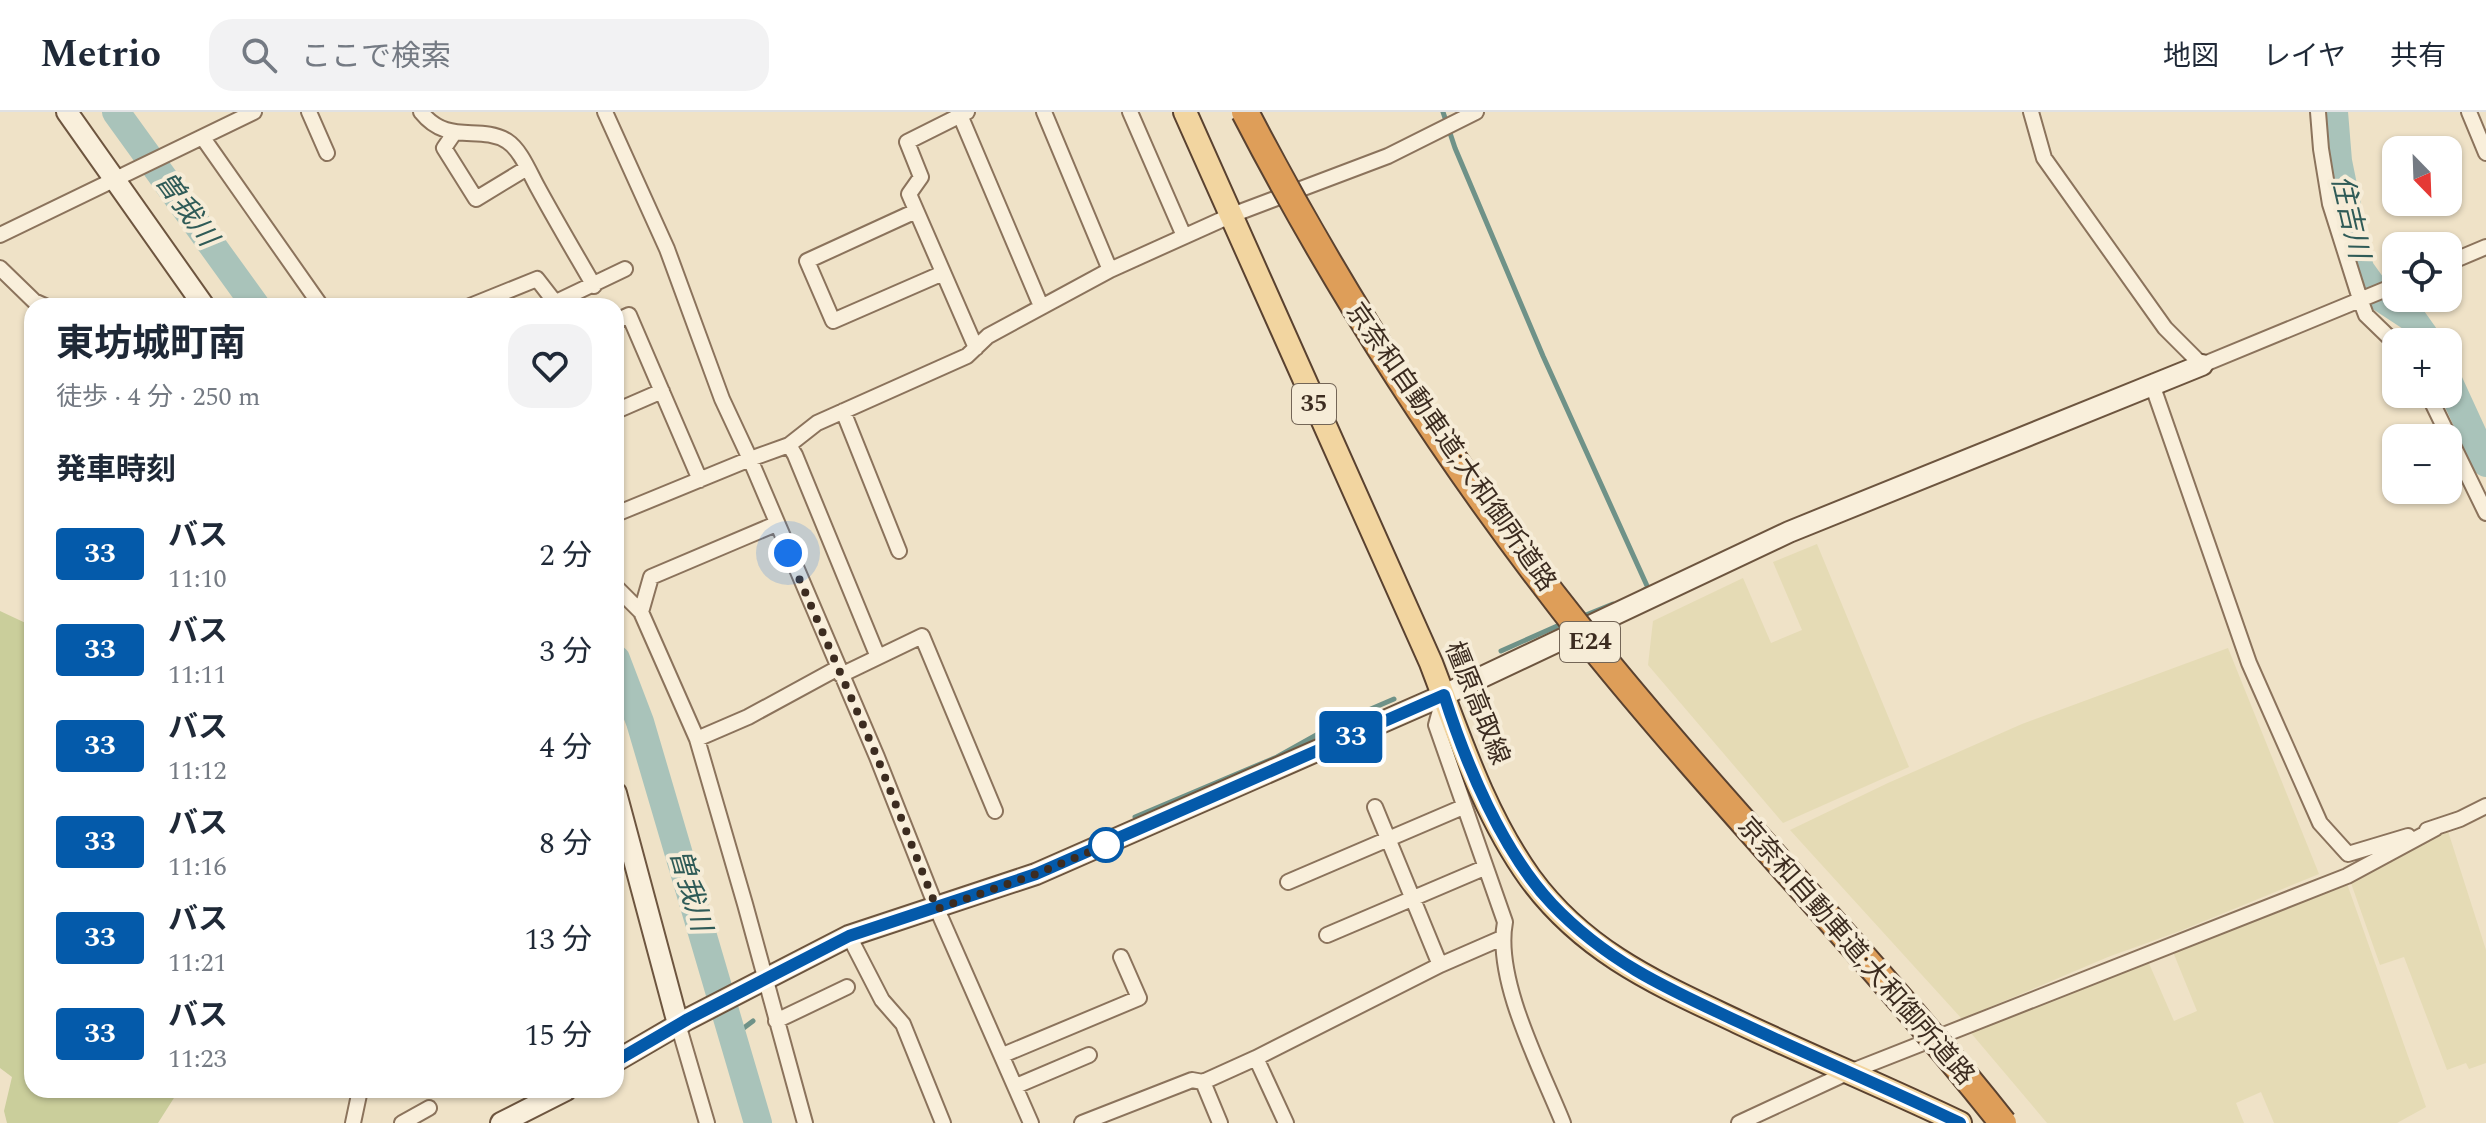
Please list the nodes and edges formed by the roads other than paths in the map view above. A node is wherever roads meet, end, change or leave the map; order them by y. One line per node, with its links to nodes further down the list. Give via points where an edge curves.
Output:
1 (67, 112): 20 (street)
2 (309, 112): 17 (street)
3 (421, 112): 15 (street, via 432,125)
4 (605, 112): 51 (street, via 667,249)
5 (1044, 112): 29 (street)
6 (1130, 112): 24 (street)
7 (1185, 112): 22 (main road, 橿原高取線 / 35)
8 (1245, 112): 107 (highway, 京奈和自動車道;大和御所道路 / E24, bridge, via 1347,296 1523,558 1670,738)
9 (1476, 112): 22 (street, via 1388,156)
10 (2031, 112): 44 (street, via 2044,158 2165,328)
11 (2318, 112): 39 (street, via 2330,204)
12 (2469, 112): 18 (street)
13 (249, 113): 16 (street)
14 (963, 114): 21 (street, via 907,142 921,177 909,194); 40 (street)
15 (455, 132): 19 (street, via 508,142); 19 (street, via 444,148 476,199)
16 (200, 139): 20 (street); 35 (street)
17 (327, 153)
18 (2486, 153)
19 (527, 168): 31 (street)
20 (120, 177): 23 (street); 34 (street)
21 (916, 211): 30 (street); 30 (street, via 807,261 833,321)
22 (1232, 215): 24 (street); 61 (main road, 橿原高取線 / 35)
23 (0, 235)
24 (1184, 236): 29 (street)
25 (2486, 247): 26 (street)
26 (2462, 257)
27 (0, 268): 33 (street)
28 (625, 269): 31 (street)
29 (1110, 270): 40 (street)
30 (943, 273): 43 (street)
31 (594, 286): 38 (street)
32 (2382, 290): 39 (street)
33 (31, 298)
34 (199, 298)
35 (315, 298)
36 (490, 298): 37 (street, via 537,279)
37 (552, 298)
38 (569, 298)
39 (2360, 299): 42 (street, via 2366,315); 44 (street)
40 (1041, 306): 43 (street)
41 (624, 317): 46 (street, via 629,315)
42 (2382, 330)
43 (976, 348): 49 (street)
44 (2202, 365): 45 (street)
45 (2153, 387): 61 (street, via 1789,532); 68 (street, via 2249,663 2320,823 2348,854)
46 (662, 391): 47 (street); 52 (street)
47 (624, 408)
48 (2435, 408): 54 (street)
49 (843, 411): 50 (street); 56 (street)
50 (789, 445): 51 (street); 59 (street)
51 (750, 459): 52 (street); 55 (street)
52 (700, 480): 53 (street)
53 (624, 511)
54 (2486, 513)
55 (776, 524): 58 (street, via 651,577); 60 (street)
56 (899, 551)
57 (624, 595): 58 (street)
58 (641, 612): 62 (street)
59 (878, 657): 60 (street); 66 (street, via 922,636)
60 (839, 672): 62 (street); 73 (street)
61 (1444, 695): 65 (street, via 1436,725); 73 (street, via 1036,874); 87 (main road, 橿原高取線 / 35, via 1494,819 1541,891 1573,925 1645,978)
62 (697, 739): 79 (street, via 745,904)
63 (2486, 806): 68 (street)
64 (1375, 807): 69 (street)
65 (1463, 807): 69 (street); 70 (street)
66 (995, 811)
67 (624, 825): 81 (street)
68 (2436, 828): 87 (street, via 2347,876)
69 (1388, 839): 71 (street); 72 (street)
70 (1484, 868): 72 (street); 76 (street, via 1505,922)
71 (1288, 882)
72 (1413, 899): 74 (street); 78 (street)
73 (937, 909): 75 (street); 83 (street)
74 (1327, 935)
75 (849, 936): 79 (street); 99 (street, via 882,1000 903,1024)
76 (1502, 938): 78 (street); 104 (street, via 1509,989)
77 (1121, 957): 83 (street, via 1139,998)
78 (1440, 965): 86 (street)
79 (761, 981): 81 (street); 82 (street)
80 (847, 987): 82 (street)
81 (683, 1021): 85 (street); 97 (street)
82 (776, 1021): 98 (street)
83 (1003, 1055): 89 (street)
84 (1089, 1055): 89 (street)
85 (624, 1056)
86 (1256, 1058): 88 (street); 103 (street)
87 (1847, 1073): 93 (main road, 橿原高取線 / 35); 105 (street)
88 (1203, 1082): 101 (street, via 1192,1080); 102 (street)
89 (1016, 1086): 100 (street)
90 (358, 1098): 94 (street)
91 (550, 1098): 96 (street)
92 (429, 1108): 95 (street)
93 (1943, 1117): 106 (main road, 橿原高取線 / 35)
94 (353, 1123)
95 (402, 1123)
96 (501, 1123)
97 (707, 1123)
98 (805, 1123)
99 (943, 1123)
100 (1031, 1123)
101 (1082, 1123)
102 (1220, 1123)
103 (1286, 1123)
104 (1563, 1123)
105 (1739, 1123)
106 (1960, 1123)
107 (2003, 1123)

